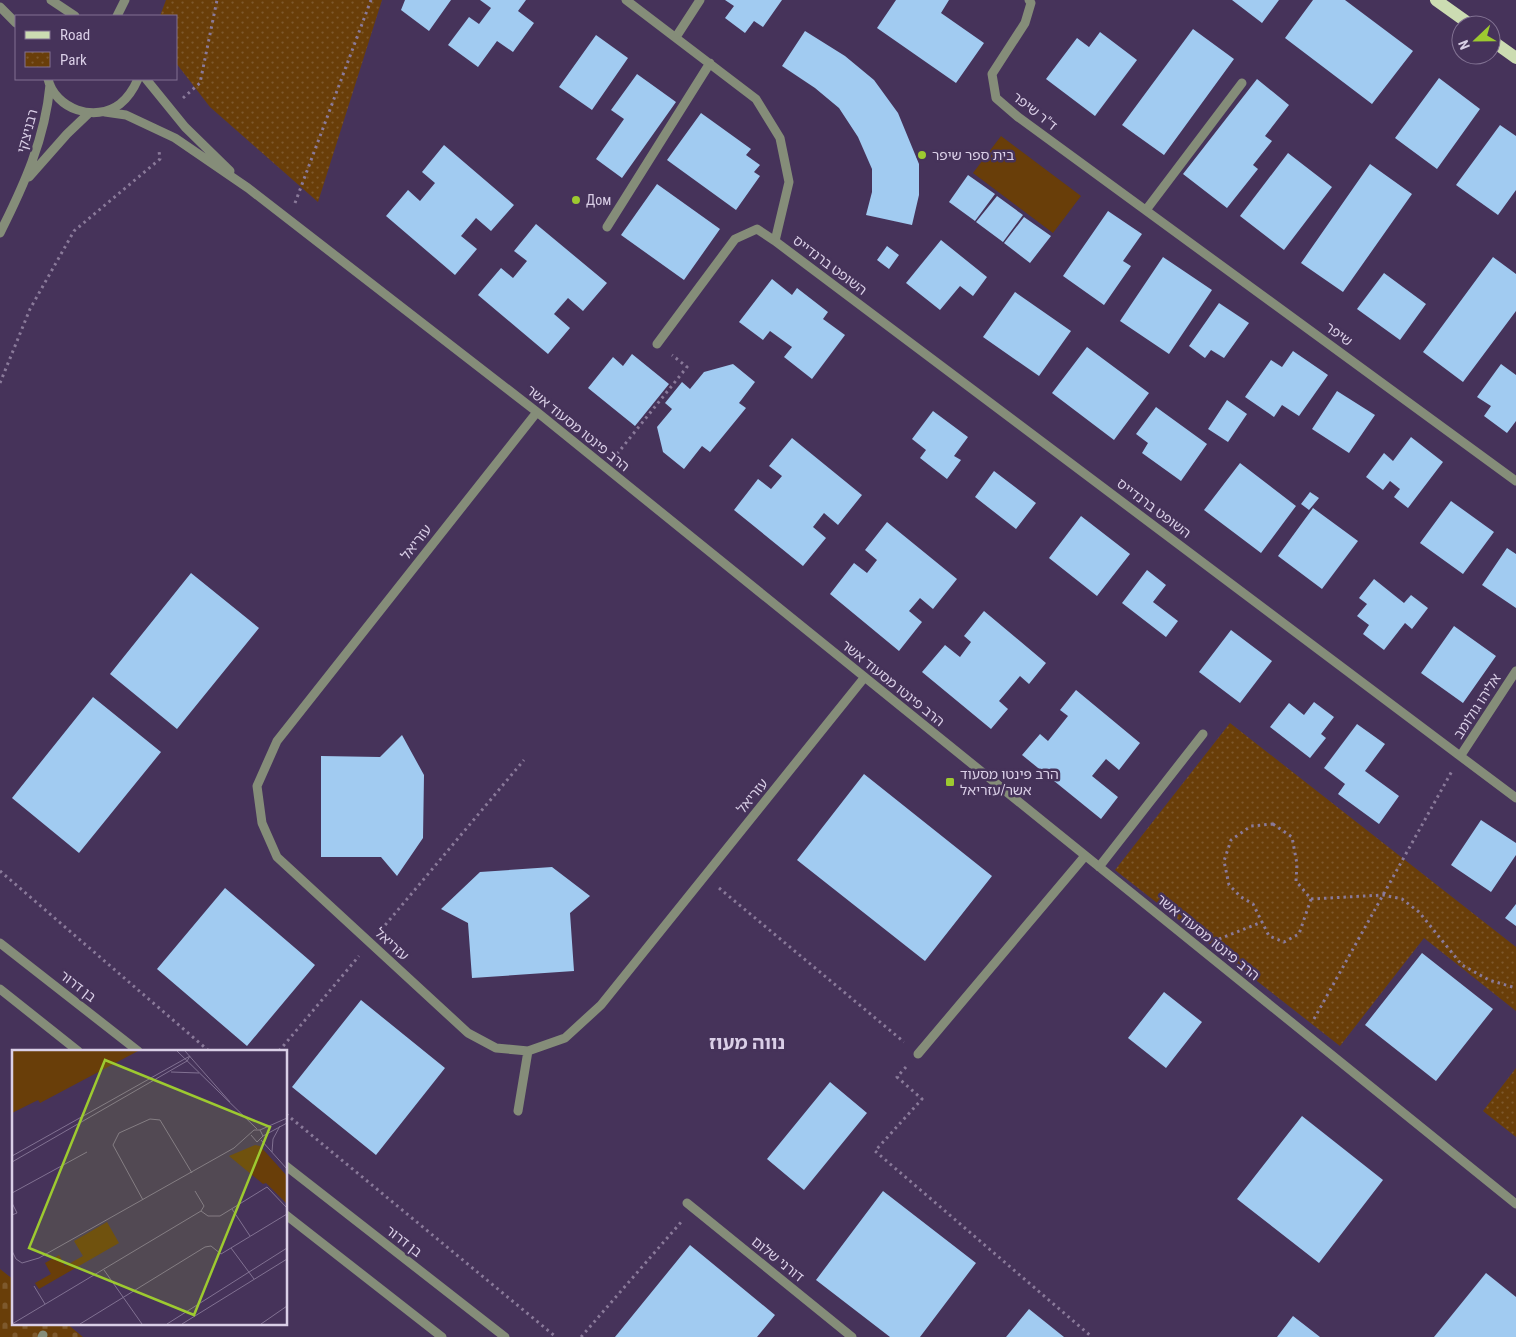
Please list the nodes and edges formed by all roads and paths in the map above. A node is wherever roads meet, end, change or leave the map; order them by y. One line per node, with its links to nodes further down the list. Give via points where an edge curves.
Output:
1 (51, 0): 10 (street)
2 (125, 0): 11 (street)
3 (217, 0): 22 (path, via 200,83)
4 (371, 0): 29 (path)
5 (626, 0): 14 (street, השופט ברנדייס)
6 (700, 0): 14 (street)
7 (1029, 0): 28 (street, ד"ר שיפר, via 1025,23 992,74 996,98)
8 (1436, 0): 12 (main road)
9 (0, 7): 13 (street)
10 (74, 15)
11 (118, 15)
12 (1457, 15)
13 (15, 22)
14 (676, 36): 17 (street, השופט ברנדייס)
15 (1501, 47): 16 (main road)
16 (1516, 58)
17 (710, 63): 30 (street); 32 (street, השופט ברנדייס, via 756,99 780,138 789,182)
18 (138, 80): 23 (street, via 131,94 120,105)
19 (147, 80): 22 (street, הרב פינטו מסעוד אשר)
20 (49, 82): 24 (street, via 65,104); 26 (street, רבניצקי, via 48,112)
21 (1242, 83): 28 (street)
22 (170, 109): 27 (street, הרב פינטו מסעוד אשר)
23 (105, 112): 24 (street); 25 (street, הרב פינטו מסעוד אשר, via 126,115)
24 (89, 113): 26 (street, רבניצקי, via 53,148)
25 (156, 129): 27 (street, הרב פינטו מסעוד אשר, via 175,138); 34 (path, via 160,158 74,231 30,309)
26 (25, 183): 31 (street, רבניצקי)
27 (248, 188): 29 (street, הרב פינטו מסעוד אשר)
28 (1146, 210): 37 (street, שיפר)
29 (288, 220): 35 (street, הרב פינטו מסעוד אשר)
30 (607, 227)
31 (0, 233)
32 (775, 241): 33 (street, השופט ברנדייס, via 757,229 735,239); 41 (street, השופט ברנדייס)
33 (657, 344): 36 (path, via 687,367)
34 (0, 383)
35 (537, 412): 36 (street, הרב פינטו מסעוד אשר); 52 (street, עזריאל, via 277,741 257,786 262,823 277,858)
36 (605, 468): 39 (street, הרב פינטו מסעוד אשר)
37 (1516, 481)
38 (1516, 671): 41 (street, אליהו גולומב)
39 (864, 678): 44 (street, הרב פינטו מסעוד אשר); 47 (street, עזריאל)
40 (1203, 734): 45 (street)
41 (1461, 755): 43 (street, השופט ברנדייס); 48 (path)
42 (524, 760): 52 (path)
43 (1516, 798)
44 (1085, 856): 45 (street, הרב פינטו מסעוד אשר); 62 (street)
45 (1099, 867): 53 (street, הרב פינטו מסעוד אשר)
46 (0, 871): 59 (path)
47 (705, 876): 61 (street, עזריאל, via 601,1005 565,1038); 62 (path)
48 (1383, 895): 49 (path); 54 (path, via 1402,899 1419,912 1462,966); 56 (path)
49 (1311, 899): 50 (path, via 1299,934 1284,942 1269,936); 50 (path, via 1296,881 1297,864 1292,838 1273,824 1251,826 1231,840 1224,862 1229,885 1241,898 1253,904)
50 (1262, 922): 53 (path)
51 (0, 943): 58 (street, בן דרור)
52 (370, 943): 60 (path); 61 (street, עזריאל, via 468,1033 496,1048)
53 (1198, 946): 56 (street, הרב פינטו מסעוד אשר)
54 (1516, 988)
55 (0, 990): 57 (street)
56 (1306, 1034): 66 (street, הרב פינטו מסעוד אשר)
57 (77, 1050)
58 (137, 1050)
59 (208, 1050)
60 (280, 1050)
61 (528, 1051): 63 (street)
62 (918, 1054): 74 (path, via 897,1077 922,1098 875,1151)
63 (518, 1111)
64 (288, 1116): 71 (path)
65 (288, 1168): 70 (street, בן דרור)
66 (1516, 1204)
67 (690, 1205): 72 (path); 73 (street, דורני שלום)
68 (288, 1217): 69 (street)
69 (442, 1337)
70 (505, 1337)
71 (556, 1337)
72 (581, 1337)
73 (852, 1337)
74 (1092, 1337)

